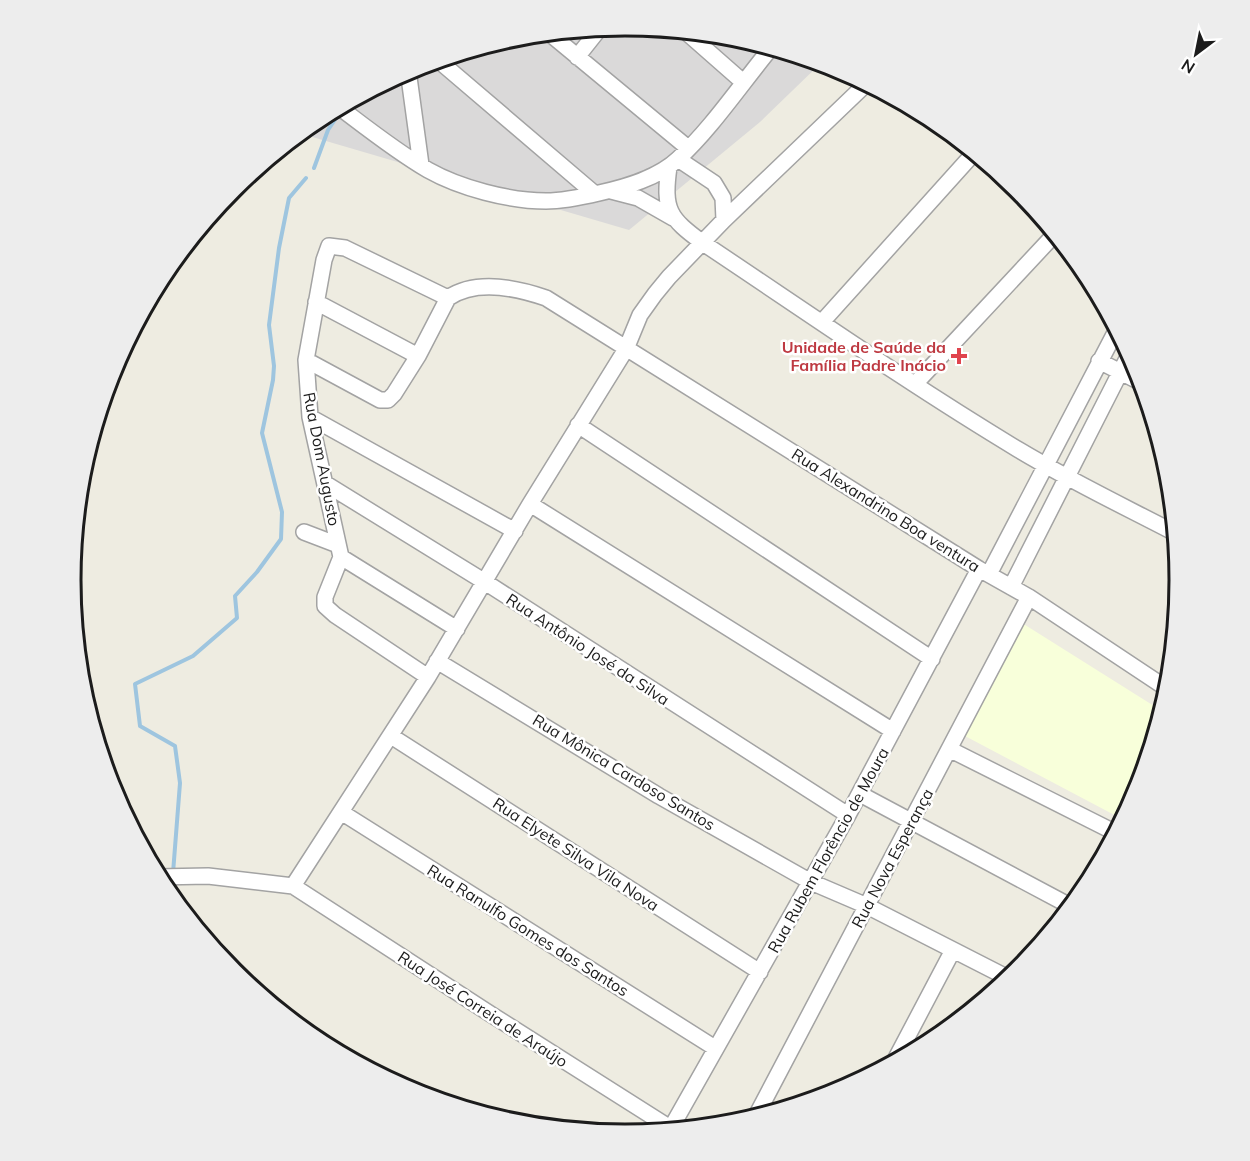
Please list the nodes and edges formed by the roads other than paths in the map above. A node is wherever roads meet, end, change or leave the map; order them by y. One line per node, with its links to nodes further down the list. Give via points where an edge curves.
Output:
1 (593, 37): 5 (street)
2 (558, 41): 5 (street)
3 (697, 41): 8 (street)
4 (766, 55): 8 (street)
5 (577, 57): 11 (street)
6 (446, 67): 15 (street)
7 (409, 80): 13 (street)
8 (744, 82): 11 (street)
9 (860, 89): 17 (street)
10 (347, 113): 13 (street)
11 (678, 158): 14 (street, via 641,180); 16 (street, via 667,203); 17 (street, via 714,183 723,198)
12 (969, 159): 22 (street)
13 (421, 165): 15 (street, via 464,186 512,198 545,201)
14 (610, 191): 15 (street); 16 (street, via 638,198)
15 (595, 194)
16 (673, 218): 19 (street)
17 (724, 220): 19 (street)
18 (1050, 240): 31 (street)
19 (703, 243): 22 (street); 24 (street, via 655,294 640,315)
20 (448, 298): 21 (street, Rua Dom Augusto, via 335,245 327,250); 24 (street, Rua Alexandrino Boa ventura, via 457,291 471,289 523,290 546,298); 25 (street)
21 (316, 302): 25 (street); 26 (street, Rua Dom Augusto)
22 (822, 322): 31 (street)
23 (1112, 338): 27 (street, Rua Rubem Florêncio de Moura)
24 (626, 349): 33 (street); 42 (street, Rua Alexandrino Boa ventura)
25 (417, 356): 26 (street, via 394,394 384,401)
26 (306, 360): 32 (street, Rua Dom Augusto)
27 (1099, 361): 29 (street); 34 (street, Rua Rubem Florêncio de Moura)
28 (1124, 364): 29 (street)
29 (1120, 372): 30 (street); 35 (street)
30 (1130, 377)
31 (915, 384): 34 (street)
32 (310, 417): 36 (street, Rua Dom Augusto); 39 (street)
33 (578, 425): 37 (street); 47 (street)
34 (1045, 464): 35 (street); 42 (street, Rua Rubem Florêncio de Moura)
35 (1067, 477): 38 (street); 44 (street)
36 (326, 484): 41 (street, Rua Dom Augusto); 43 (street, Rua Antônio José da Silva)
37 (530, 504): 39 (street); 51 (street)
38 (1167, 529)
39 (515, 531): 43 (street)
40 (304, 532): 41 (street)
41 (340, 551): 46 (street); 49 (street, via 325,606)
42 (984, 571): 44 (street, Rua Alexandrino Boa ventura); 47 (street, Rua Rubem Florêncio de Moura)
43 (485, 582): 46 (street); 56 (street, Rua Antônio José da Silva)
44 (1011, 587): 45 (street, Rua Alexandrino Boa ventura)
45 (1029, 597): 50 (street, Rua Alexandrino Boa ventura); 53 (street, Rua Nova Esperança)
46 (457, 629): 48 (street)
47 (932, 658): 51 (street, Rua Rubem Florêncio de Moura)
48 (437, 661): 49 (street); 60 (street, Rua Mônica Cardoso Santos, via 659,796)
49 (428, 677): 52 (street)
50 (1160, 684)
51 (893, 731): 54 (street, Rua Rubem Florêncio de Moura)
52 (391, 736): 55 (street); 65 (street, Rua Elyete Silva Vila Nova)
53 (949, 749): 57 (street, Rua Nova Esperança); 58 (street)
54 (860, 794): 56 (street, Rua Rubem Florêncio de Moura); 57 (street)
55 (341, 812): 61 (street); 67 (street, Rua Ranulfo Gomes dos Santos)
56 (848, 815): 60 (street, Rua Rubem Florêncio de Moura)
57 (912, 821): 62 (street); 63 (street, Rua Nova Esperança)
58 (1109, 829)
59 (168, 877): 61 (street, via 208,876)
60 (811, 882): 63 (street, Rua Mônica Cardoso Santos); 65 (street, Rua Rubem Florêncio de Moura)
61 (293, 886): 71 (street, Rua José Correia de Araújo)
62 (1064, 903)
63 (867, 906): 64 (street, Rua Mônica Cardoso Santos); 69 (street, Rua Nova Esperança)
64 (952, 950): 66 (street, Rua Mônica Cardoso Santos); 68 (street)
65 (760, 972): 67 (street, Rua Rubem Florêncio de Moura)
66 (1001, 974)
67 (715, 1048): 70 (street, Rua Rubem Florêncio de Moura)
68 (900, 1050)
69 (761, 1107)
70 (677, 1122)
71 (664, 1124)

